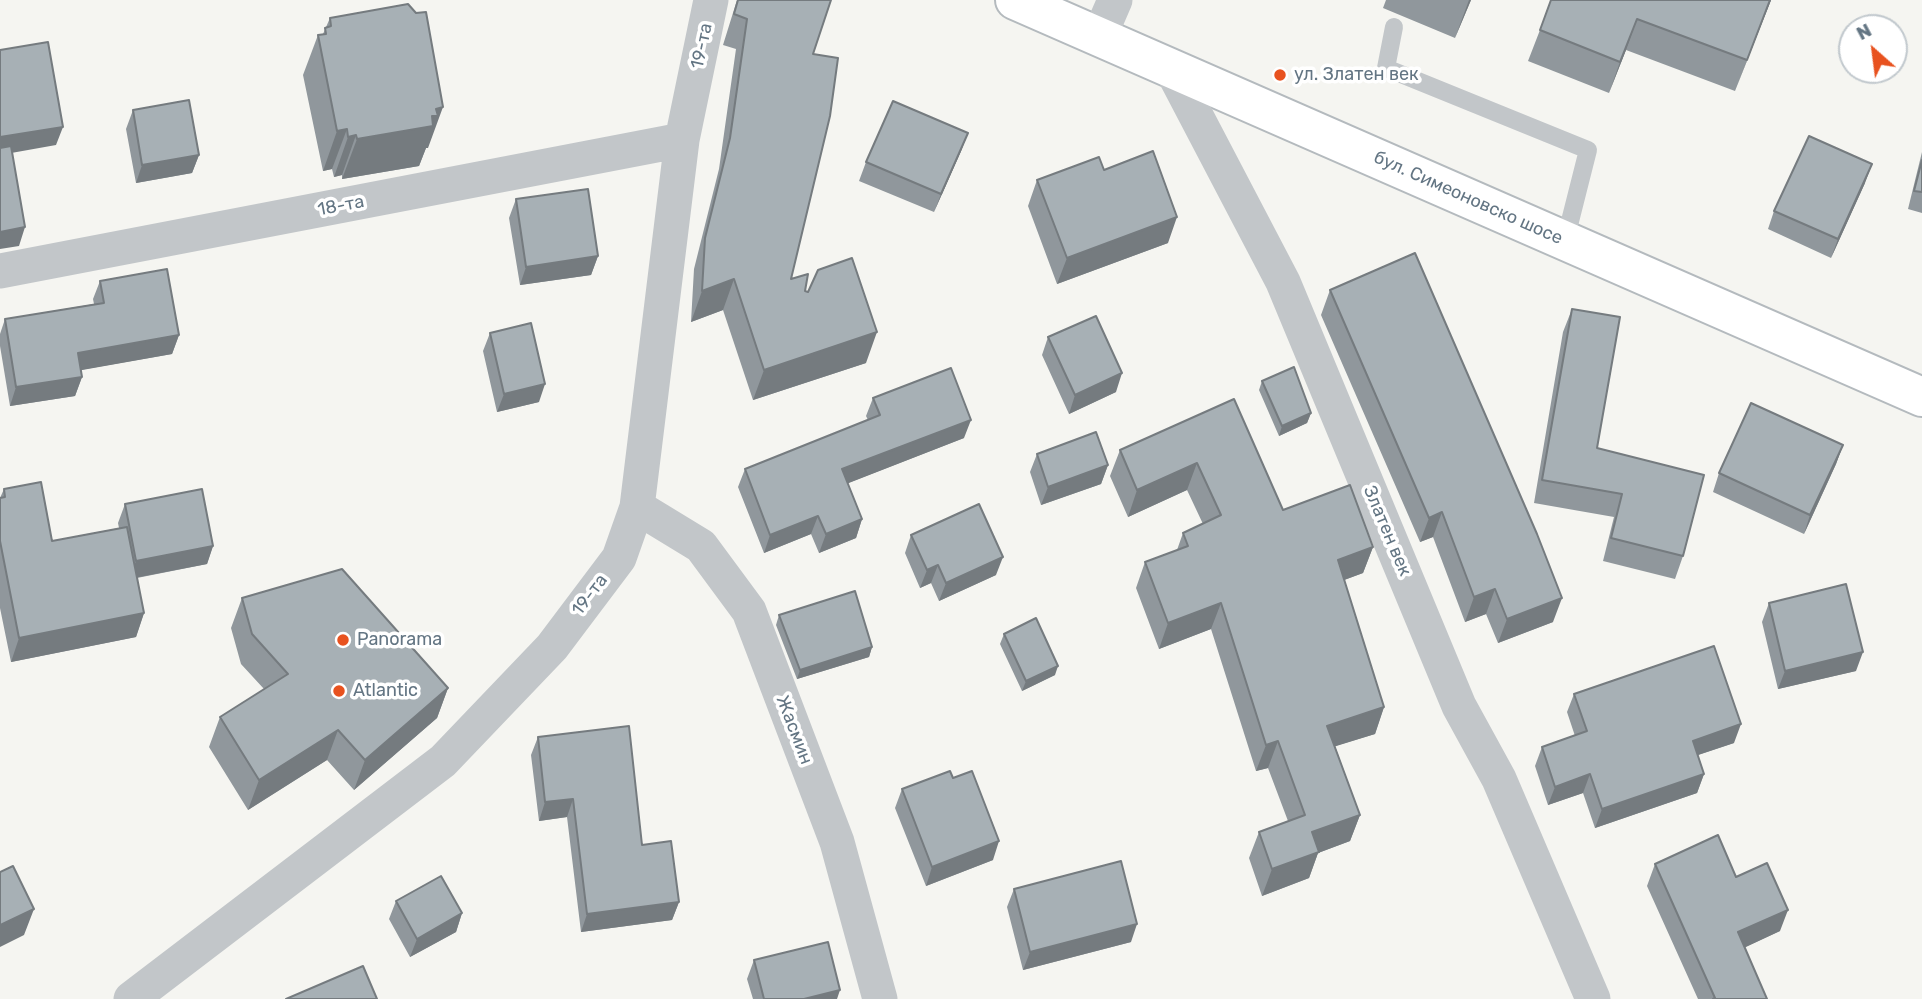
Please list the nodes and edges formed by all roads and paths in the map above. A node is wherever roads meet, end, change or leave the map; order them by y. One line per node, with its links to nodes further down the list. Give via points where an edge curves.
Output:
1 (711, 0): 7 (street, 19-та)
2 (1015, 0): 5 (street, бул. Симеоновско шосе)
3 (1115, 0): 5 (street)
4 (1394, 27): 8 (lane, via 1386,68 1588,150)
5 (1099, 37): 6 (street, бул. Симеоновско шосе)
6 (1171, 68): 8 (street, бул. Симеоновско шосе); 14 (street, Златен век, via 1283,282 1459,706 1499,779)
7 (682, 140): 9 (street, 18-та); 11 (street, 19-та)
8 (1565, 241): 10 (street, бул. Симеоновско шосе)
9 (0, 271)
10 (1922, 397)
11 (637, 507): 12 (street, 19-та, via 618,558 552,647 443,761); 13 (street, Жасмин, via 701,546 749,611 837,842)
12 (131, 999)
13 (880, 999)
14 (1593, 999)

